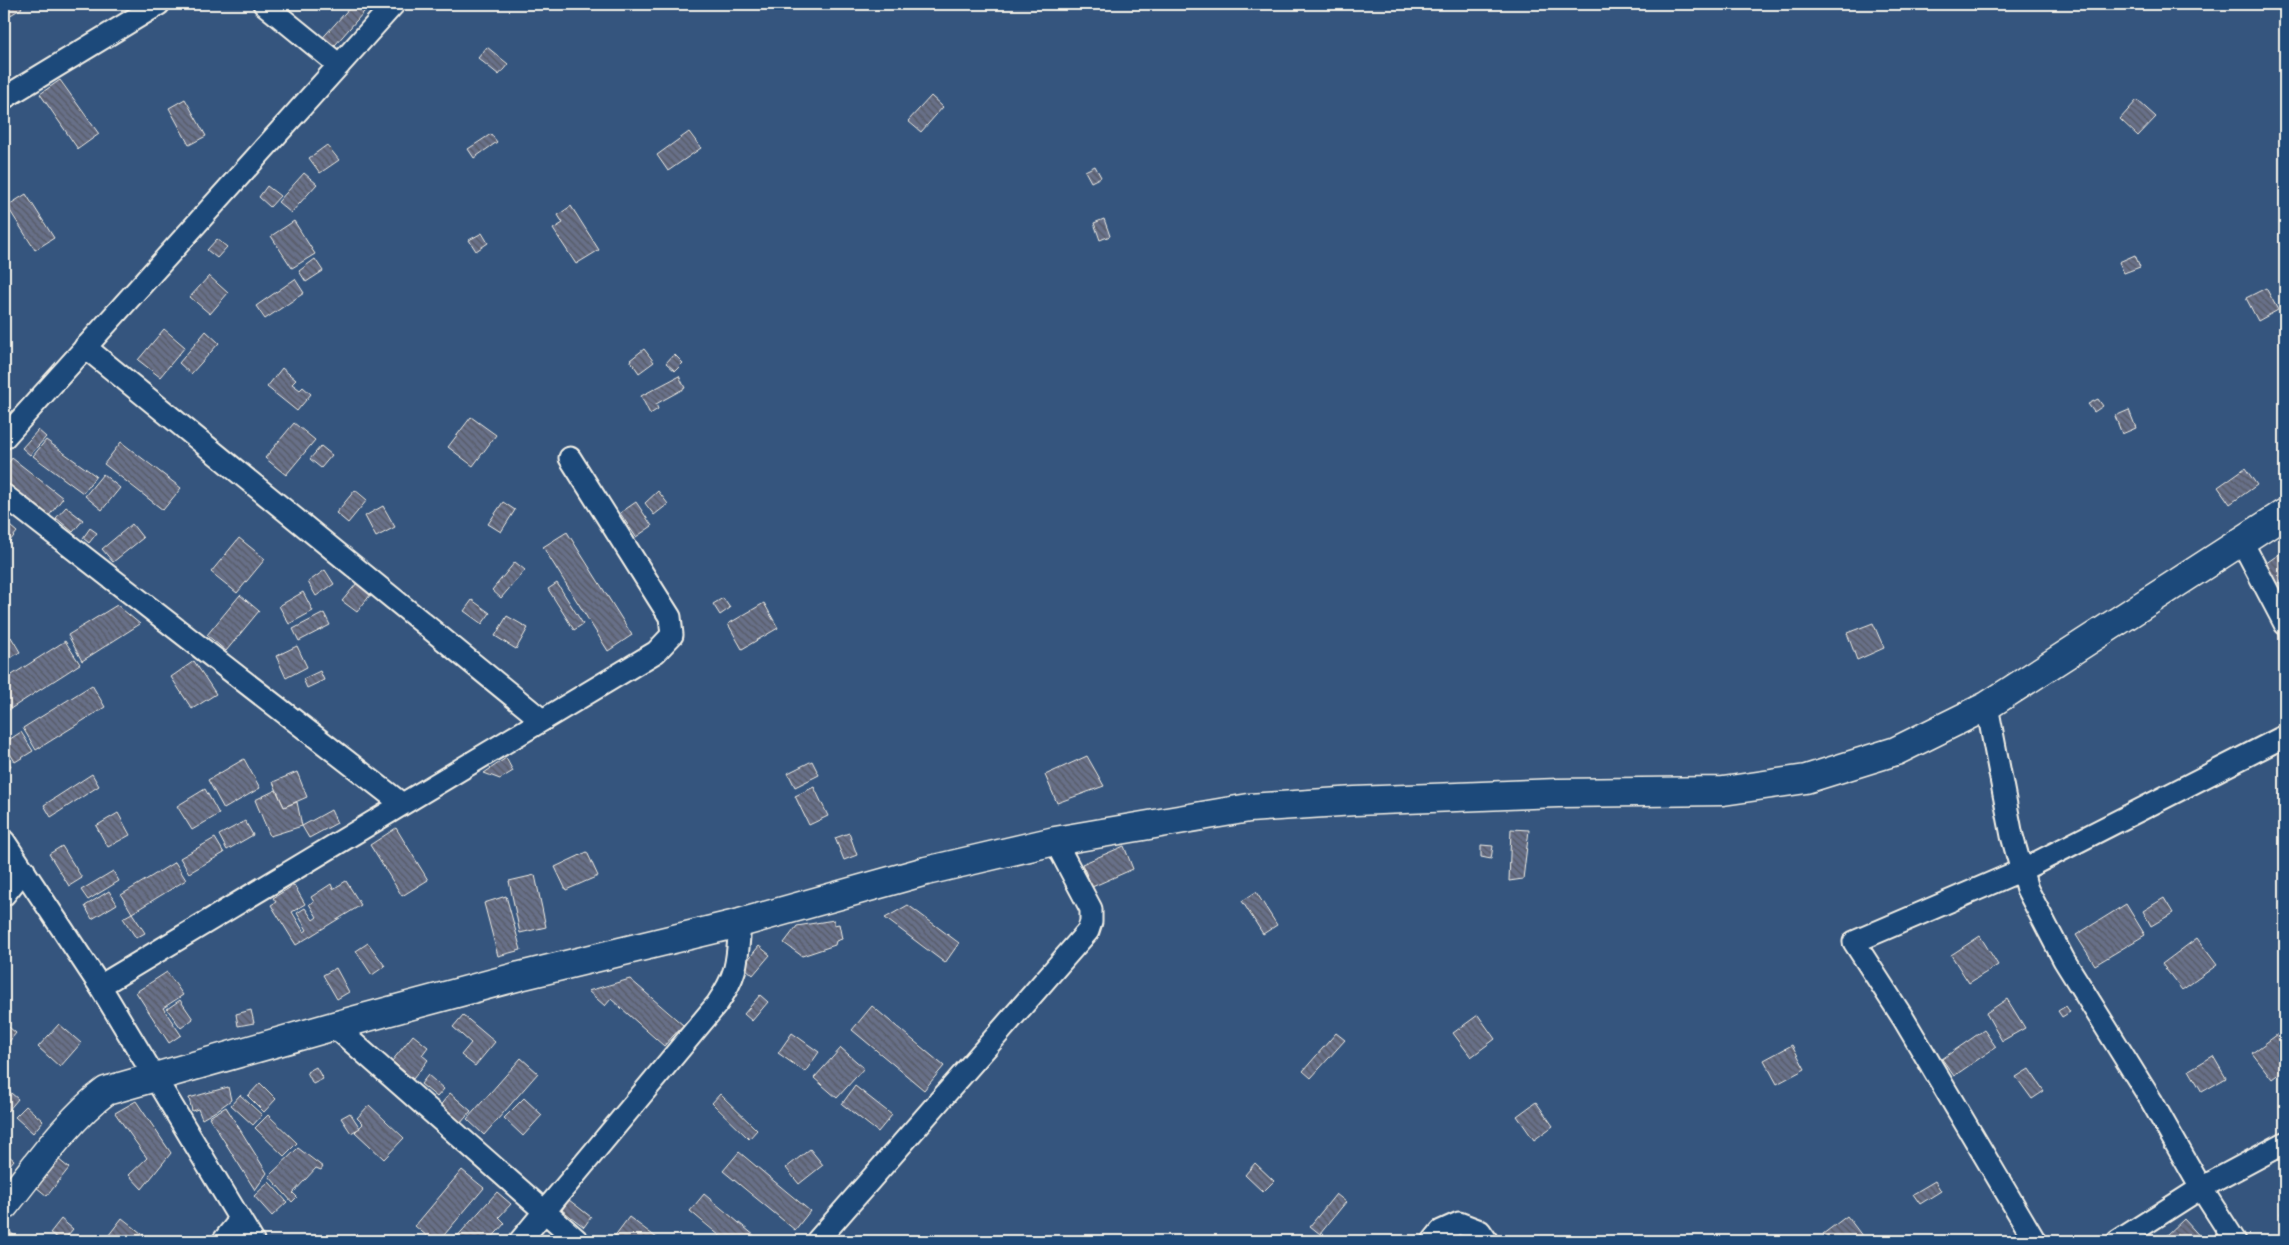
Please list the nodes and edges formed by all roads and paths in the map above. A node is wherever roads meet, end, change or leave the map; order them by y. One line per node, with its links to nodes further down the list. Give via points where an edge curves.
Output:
1 (159, 4): 5 (street)
2 (264, 4): 4 (street)
3 (394, 4): 4 (street)
4 (339, 65): 6 (street)
5 (4, 98)
6 (85, 348): 7 (street); 14 (street)
7 (4, 438)
8 (570, 458): 14 (street, via 670,617 672,635 656,652)
9 (4, 495): 16 (street)
10 (2285, 513): 11 (main road)
11 (2242, 542): 12 (street); 13 (main road)
12 (2285, 624)
13 (1987, 706): 18 (main road, via 1896,751 1806,779 1723,791 1558,793 1249,808); 20 (street, via 2012,836)
14 (542, 720): 16 (street)
15 (2285, 736): 20 (street)
16 (402, 804): 23 (street)
17 (4, 841): 19 (street)
18 (1055, 841): 22 (main road, via 926,870); 35 (street, via 1091,909 1088,931)
19 (24, 870): 21 (street); 23 (street)
20 (2022, 870): 27 (street, via 2027,889 2064,960); 38 (street, via 1854,942 1903,1018)
21 (4, 895)
22 (740, 922): 24 (main road); 29 (street, via 737,969 718,1004)
23 (100, 986): 25 (street)
24 (334, 1026): 25 (main road); 29 (street)
25 (154, 1076): 28 (main road, via 106,1091 90,1103); 30 (street)
26 (2285, 1142): 27 (street)
27 (2201, 1188): 39 (street); 40 (street)
28 (4, 1206)
29 (546, 1213): 33 (street); 34 (street)
30 (240, 1220): 31 (street); 32 (street)
31 (223, 1241)
32 (253, 1241)
33 (520, 1241)
34 (578, 1241)
35 (817, 1241)
36 (1433, 1241): 37 (street, via 1441,1231 1459,1223 1480,1231)
37 (1487, 1241)
38 (2035, 1241)
39 (2118, 1241)
40 (2235, 1241)

